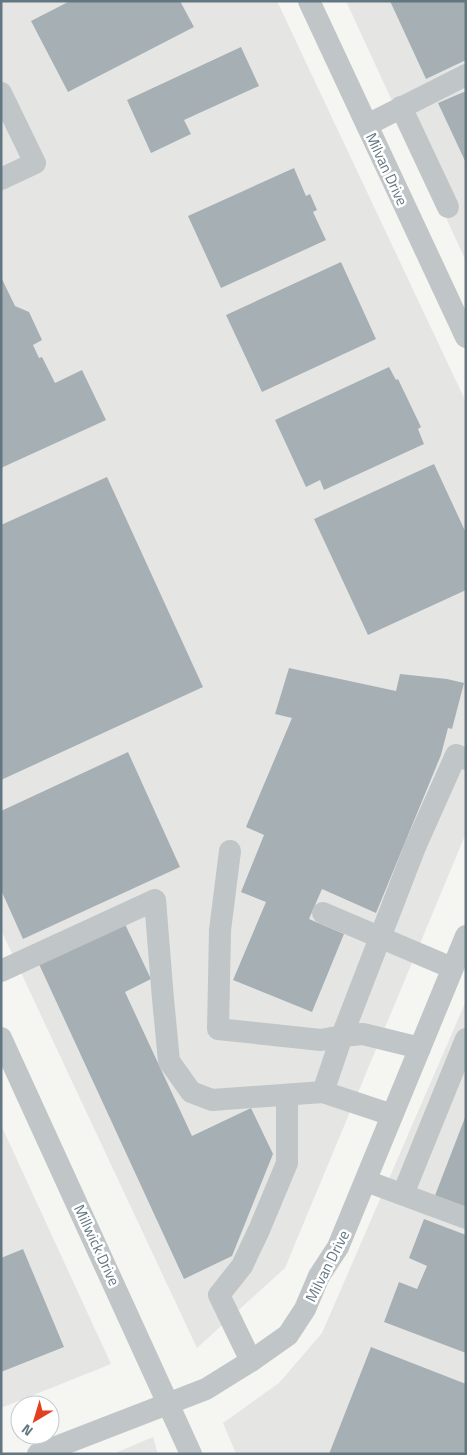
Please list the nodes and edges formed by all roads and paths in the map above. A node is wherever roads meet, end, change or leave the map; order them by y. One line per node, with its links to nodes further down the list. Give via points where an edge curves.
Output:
1 (309, 1): 5 (street, Milvan Drive)
2 (466, 76): 4 (street)
3 (1, 93): 6 (street, via 35,163)
4 (401, 107): 5 (street); 7 (street)
5 (367, 125): 8 (street, Milvan Drive)
6 (1, 179)
7 (448, 207)
8 (466, 337)
9 (466, 760): 13 (street, via 456,755)
10 (230, 851): 16 (street, via 220,930 218,1029 321,1040)
11 (324, 913): 13 (street)
12 (466, 936): 14 (street, Milvan Drive)
13 (380, 938): 14 (street); 16 (street)
14 (452, 968): 19 (street, Milvan Drive)
15 (1, 971): 21 (street, via 155,900 169,1061 191,1092 212,1100)
16 (342, 1036): 19 (street, via 363,1034); 20 (street)
17 (1, 1038): 27 (street, Millwick Drive)
18 (466, 1039): 24 (street)
19 (420, 1048): 22 (street, Milvan Drive)
20 (323, 1092): 21 (street); 22 (street)
21 (287, 1095): 26 (street, via 287,1163 242,1266 219,1295)
22 (392, 1115): 23 (street, Milvan Drive)
23 (366, 1181): 24 (street); 26 (street, Milvan Drive, via 338,1247 319,1276 301,1317 288,1336)
24 (403, 1194): 25 (street)
25 (466, 1218)
26 (251, 1361): 27 (street, Milvan Drive, via 206,1389)
27 (168, 1402): 28 (street, Milvan Drive); 30 (street, Millwick Drive)
28 (83, 1446): 29 (street, Milvan Drive)
29 (38, 1454)
30 (191, 1454)

